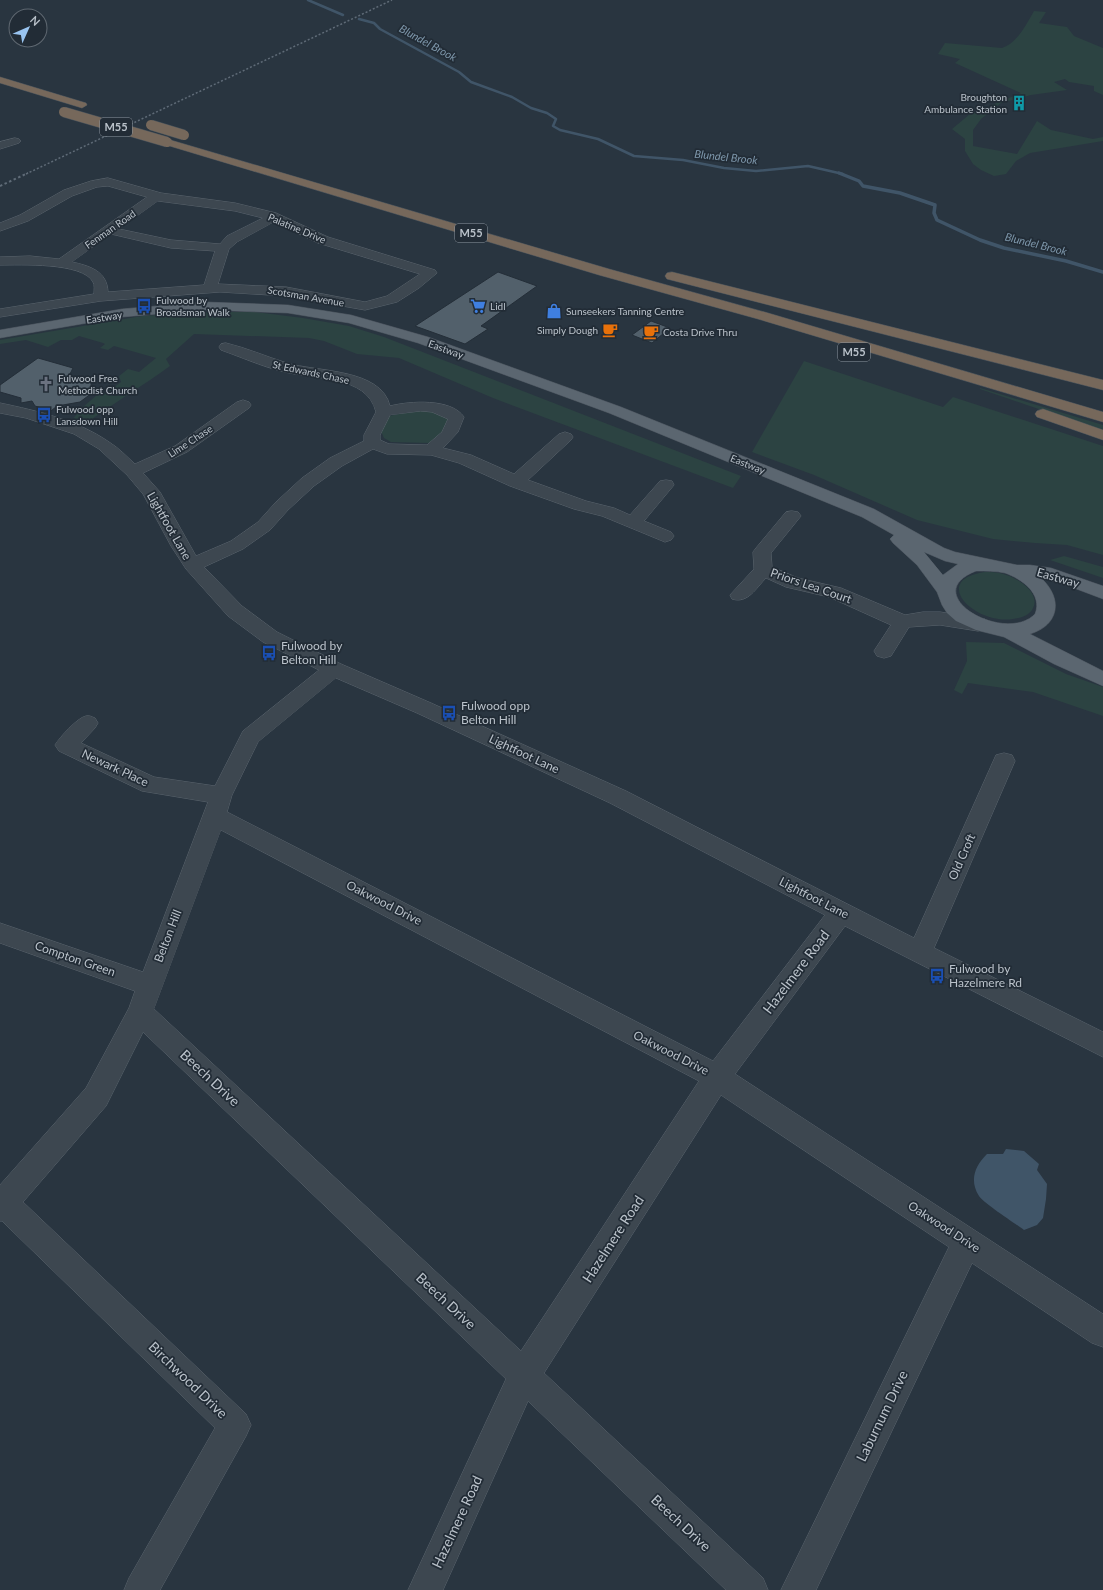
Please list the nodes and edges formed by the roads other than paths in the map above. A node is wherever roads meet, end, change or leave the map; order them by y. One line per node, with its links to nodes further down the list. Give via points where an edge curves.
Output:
1 (0, 80): 2 (highway)
2 (86, 106)
3 (61, 111): 16 (highway, M55, bridge)
4 (140, 122): 5 (highway, M55, bridge)
5 (198, 139)
6 (15, 141): 7 (street)
7 (0, 146)
8 (160, 196): 9 (street, Palatine Drive, via 235,207); 10 (street, Palatine Drive, via 108,182 95,184 68,193 24,218); 11 (street, Fenman Road)
9 (274, 217): 12 (street, via 232,239); 17 (street, Palatine Drive, via 323,240)
10 (0, 227)
11 (108, 230): 12 (street, via 171,244); 14 (street, Fenman Road)
12 (223, 248): 19 (street)
13 (0, 261): 14 (street, via 35,259)
14 (62, 263): 20 (street, via 94,274 100,281)
15 (624, 264): 16 (highway, M55)
16 (603, 265): 25 (highway, M55); 29 (highway, M55, via 763,316); 30 (highway, M55)
17 (430, 273): 19 (street, Scotsman Avenue, via 390,302 371,306 259,288)
18 (662, 273): 24 (highway, M55)
19 (208, 289): 20 (street, Scotsman Avenue)
20 (101, 297): 21 (street, Scotsman Avenue)
21 (0, 313)
22 (0, 334): 37 (main road, Eastway, via 122,313 205,306 288,309 352,319 423,340 615,410)
23 (226, 347): 28 (street, St Edwards Chase, via 286,368 344,377 366,386 381,400)
24 (1103, 385)
25 (1103, 404)
26 (243, 405): 34 (street, Lime Chase, via 181,449)
27 (0, 408): 34 (street, Lightfoot Lane, via 30,414 80,431 105,446)
28 (384, 412): 32 (street, via 372,435); 33 (street, via 406,407 430,406 456,417 454,427 446,438)
29 (1103, 417)
30 (1103, 435)
31 (565, 437): 35 (street)
32 (372, 444): 33 (street, via 387,448); 41 (street, via 336,462 308,482 259,530 237,545)
33 (431, 450): 35 (street, via 465,459)
34 (133, 471): 41 (street, Lightfoot Lane, via 151,492)
35 (516, 482): 39 (street, via 580,505 608,512)
36 (666, 485): 39 (street)
37 (868, 513): 42 (main road, Eastway, via 938,552); 47 (main road, Eastway, via 923,561)
38 (792, 516): 43 (street, Priors Lea Court, via 762,552)
39 (633, 523): 40 (street)
40 (665, 536)
41 (192, 565): 55 (street, Lightfoot Lane, via 235,612 270,637)
42 (988, 565): 44 (main road); 47 (main road, via 974,565 951,576 947,583)
43 (763, 570): 46 (street, Priors Lea Court); 51 (street, Priors Lea Court, via 793,583 834,592)
44 (1012, 570): 45 (main road, Eastway, via 1038,571); 49 (main road, via 1036,583 1046,596)
45 (1103, 593)
46 (739, 595)
47 (947, 595): 50 (street); 52 (main road, via 952,606)
48 (1103, 597): 49 (main road, Eastway, via 1079,593 1056,594)
49 (1047, 609): 53 (main road, via 1040,621 1033,626); 56 (main road, via 1047,628 1052,638 1072,658)
50 (923, 618): 51 (street); 52 (street, via 949,618)
51 (903, 622): 54 (street)
52 (978, 624): 53 (main road)
53 (1007, 630): 56 (main road)
54 (884, 651)
55 (334, 669): 59 (street, Belton Hill, via 250,737); 60 (street, Lightfoot Lane, via 618,797)
56 (1101, 678)
57 (88, 722): 59 (street, Newark Place, via 66,745 150,785)
58 (1004, 761): 62 (street, Old Croft)
59 (218, 805): 63 (street, Belton Hill); 65 (street, Oakwood Drive)
60 (841, 912): 62 (street, Lightfoot Lane); 65 (street, Hazelmere Road)
61 (0, 933): 63 (street, Compton Green)
62 (920, 953): 64 (street, Lightfoot Lane)
63 (145, 999): 66 (street, Belton Hill, via 96,1098); 69 (street, Beech Drive)
64 (1103, 1045)
65 (717, 1077): 67 (street, Oakwood Drive); 69 (street, Hazelmere Road)
66 (2, 1205): 70 (street, Birchwood Drive, via 235,1425)
67 (967, 1242): 68 (street, Oakwood Drive); 73 (street, Laburnum Drive)
68 (1103, 1332)
69 (524, 1375): 71 (street, Hazelmere Road); 72 (street, Beech Drive)
70 (141, 1590)
71 (425, 1590)
72 (751, 1590)
73 (798, 1590)

